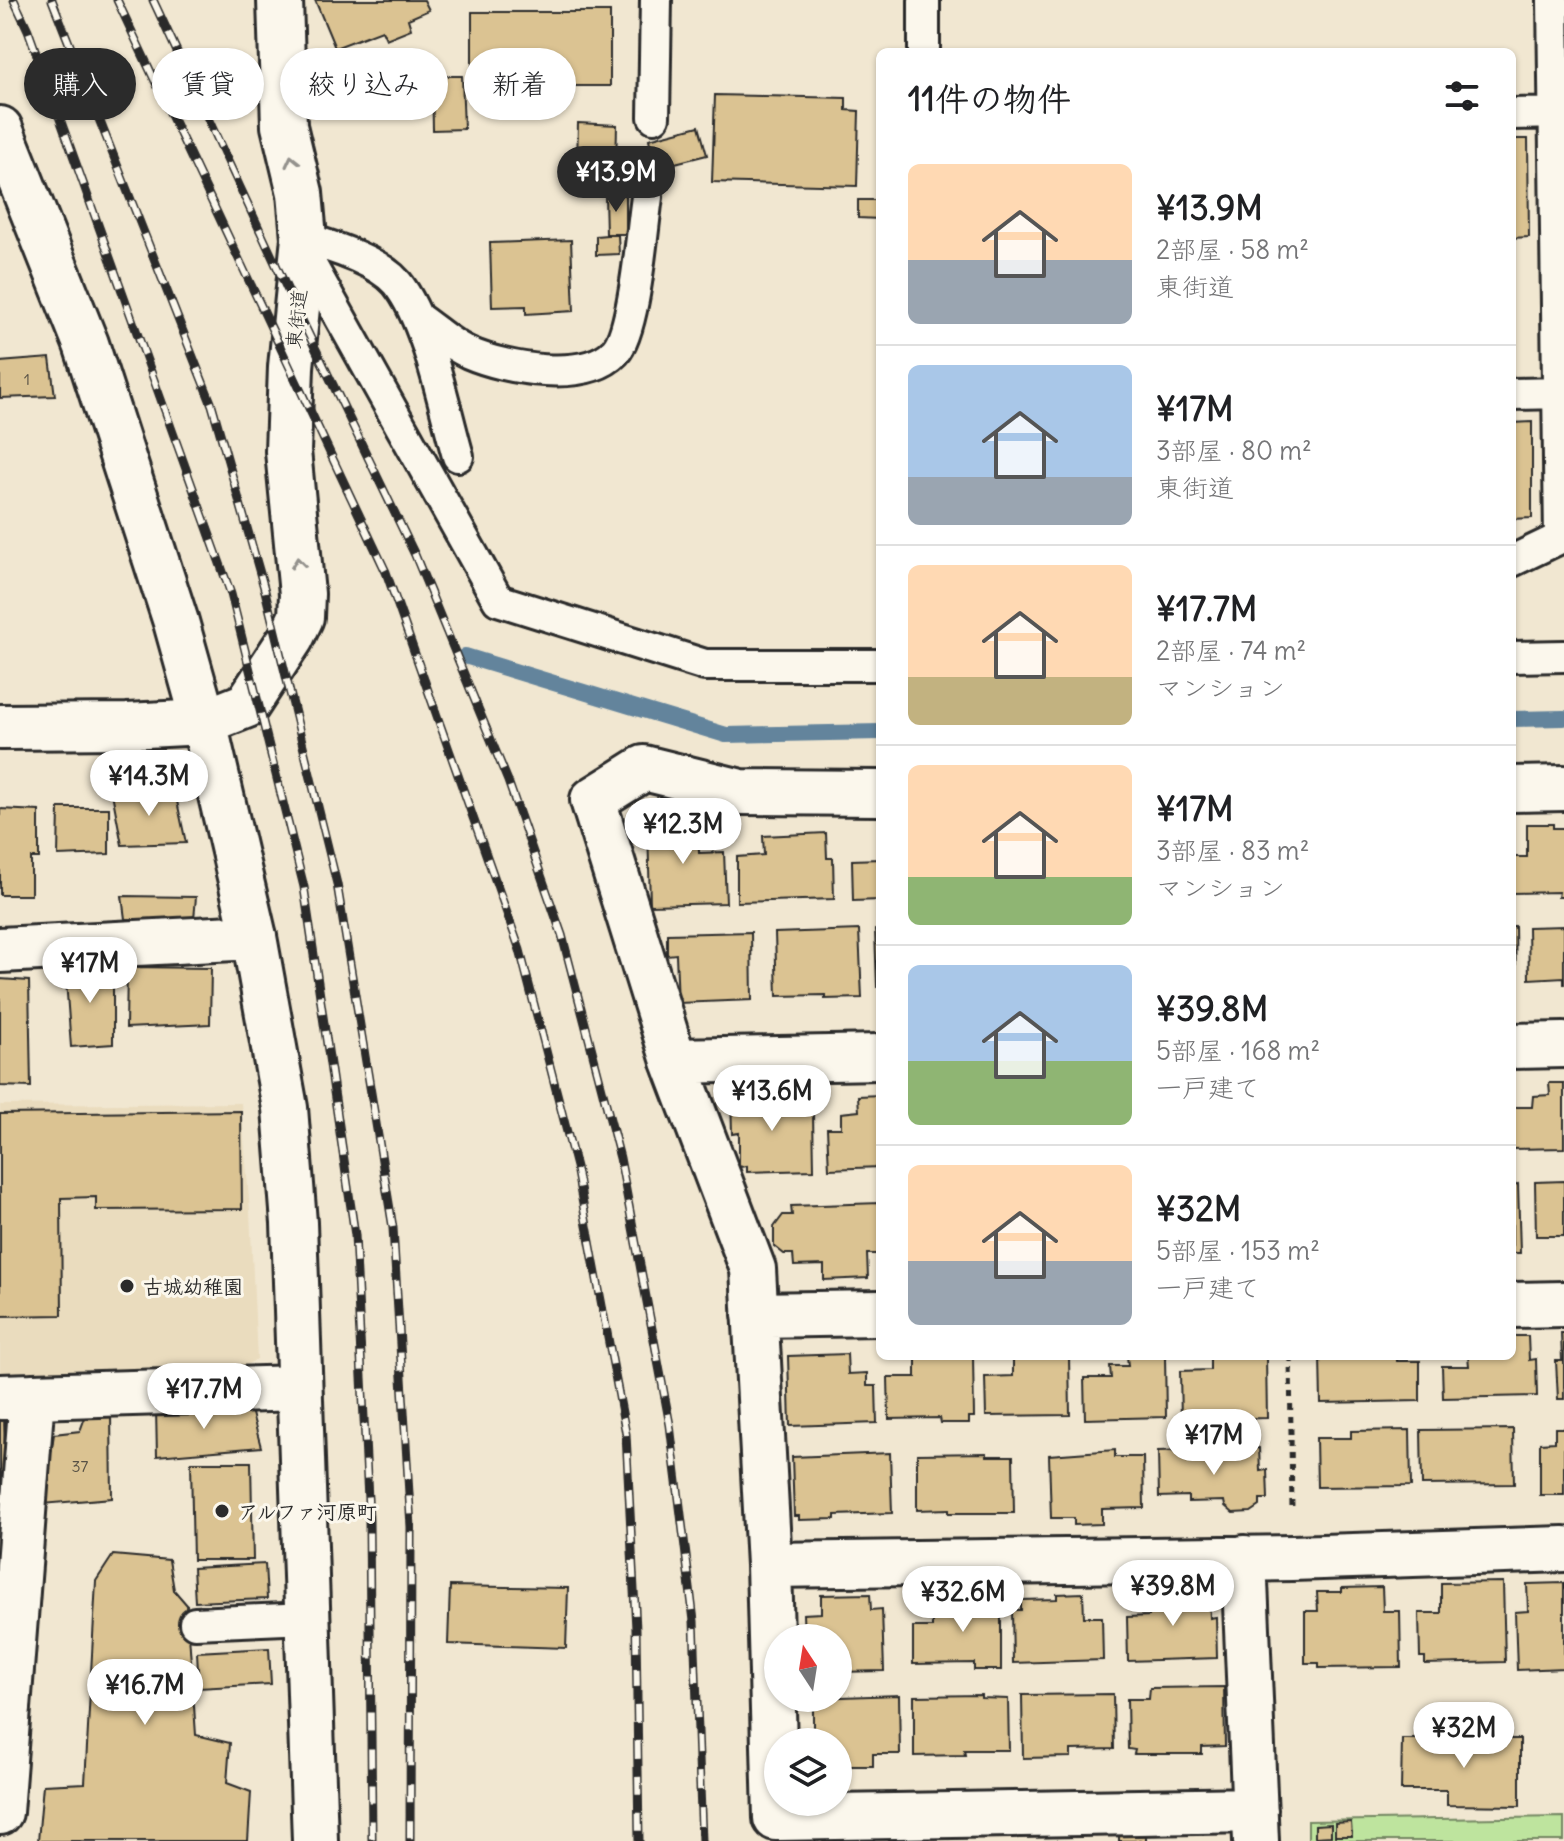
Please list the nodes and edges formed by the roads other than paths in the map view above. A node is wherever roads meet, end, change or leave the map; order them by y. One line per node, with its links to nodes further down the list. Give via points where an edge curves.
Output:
1 (280, 0): 11 (street, 東街道, one-way to 1, via 300,193 284,126)
2 (656, 0): 8 (lane)
3 (924, 0): 5 (lane)
4 (1553, 0): 6 (lane)
5 (924, 48)
6 (1560, 113): 7 (lane); 13 (lane)
7 (1516, 114)
8 (654, 117)
9 (0, 129): 20 (street, via 86,344)
10 (647, 197): 12 (lane, via 630,318 616,351 590,368 527,370 468,353)
11 (303, 245): 12 (lane, via 356,255 396,282); 19 (lane, via 498,600 705,665); 20 (street, 東街道, one-way to 11, via 247,705 301,617 288,451)
12 (419, 319): 15 (lane)
13 (1560, 393): 14 (lane); 16 (lane, via 1560,538)
14 (1516, 394)
15 (458, 456)
16 (1516, 559)
17 (1564, 656): 18 (lane)
18 (1516, 657)
19 (876, 665)
20 (204, 722): 21 (street, 東街道); 25 (street)
21 (0, 727)
22 (1564, 788): 23 (street)
23 (1516, 789)
24 (876, 793): 30 (street, via 741,792 644,768 593,800)
25 (254, 937): 26 (street); 35 (street, via 285,1108)
26 (0, 950)
27 (1564, 1045): 28 (street)
28 (1516, 1046)
29 (876, 1057): 30 (street)
30 (674, 1061): 34 (street, via 753,1269)
31 (1564, 1304): 32 (street)
32 (1516, 1305)
33 (876, 1313): 34 (street)
34 (755, 1315): 39 (street)
35 (299, 1388): 36 (street); 41 (street)
36 (16, 1397): 40 (street)
37 (1564, 1549): 38 (street)
38 (1244, 1558): 39 (street); 45 (street)
39 (769, 1565): 45 (street, via 776,1818)
40 (9, 1578): 43 (street)
41 (307, 1618): 42 (lane); 46 (street)
42 (195, 1623)
43 (2, 1753): 44 (street)
44 (0, 1812)
45 (1255, 1826)
46 (315, 1841)

